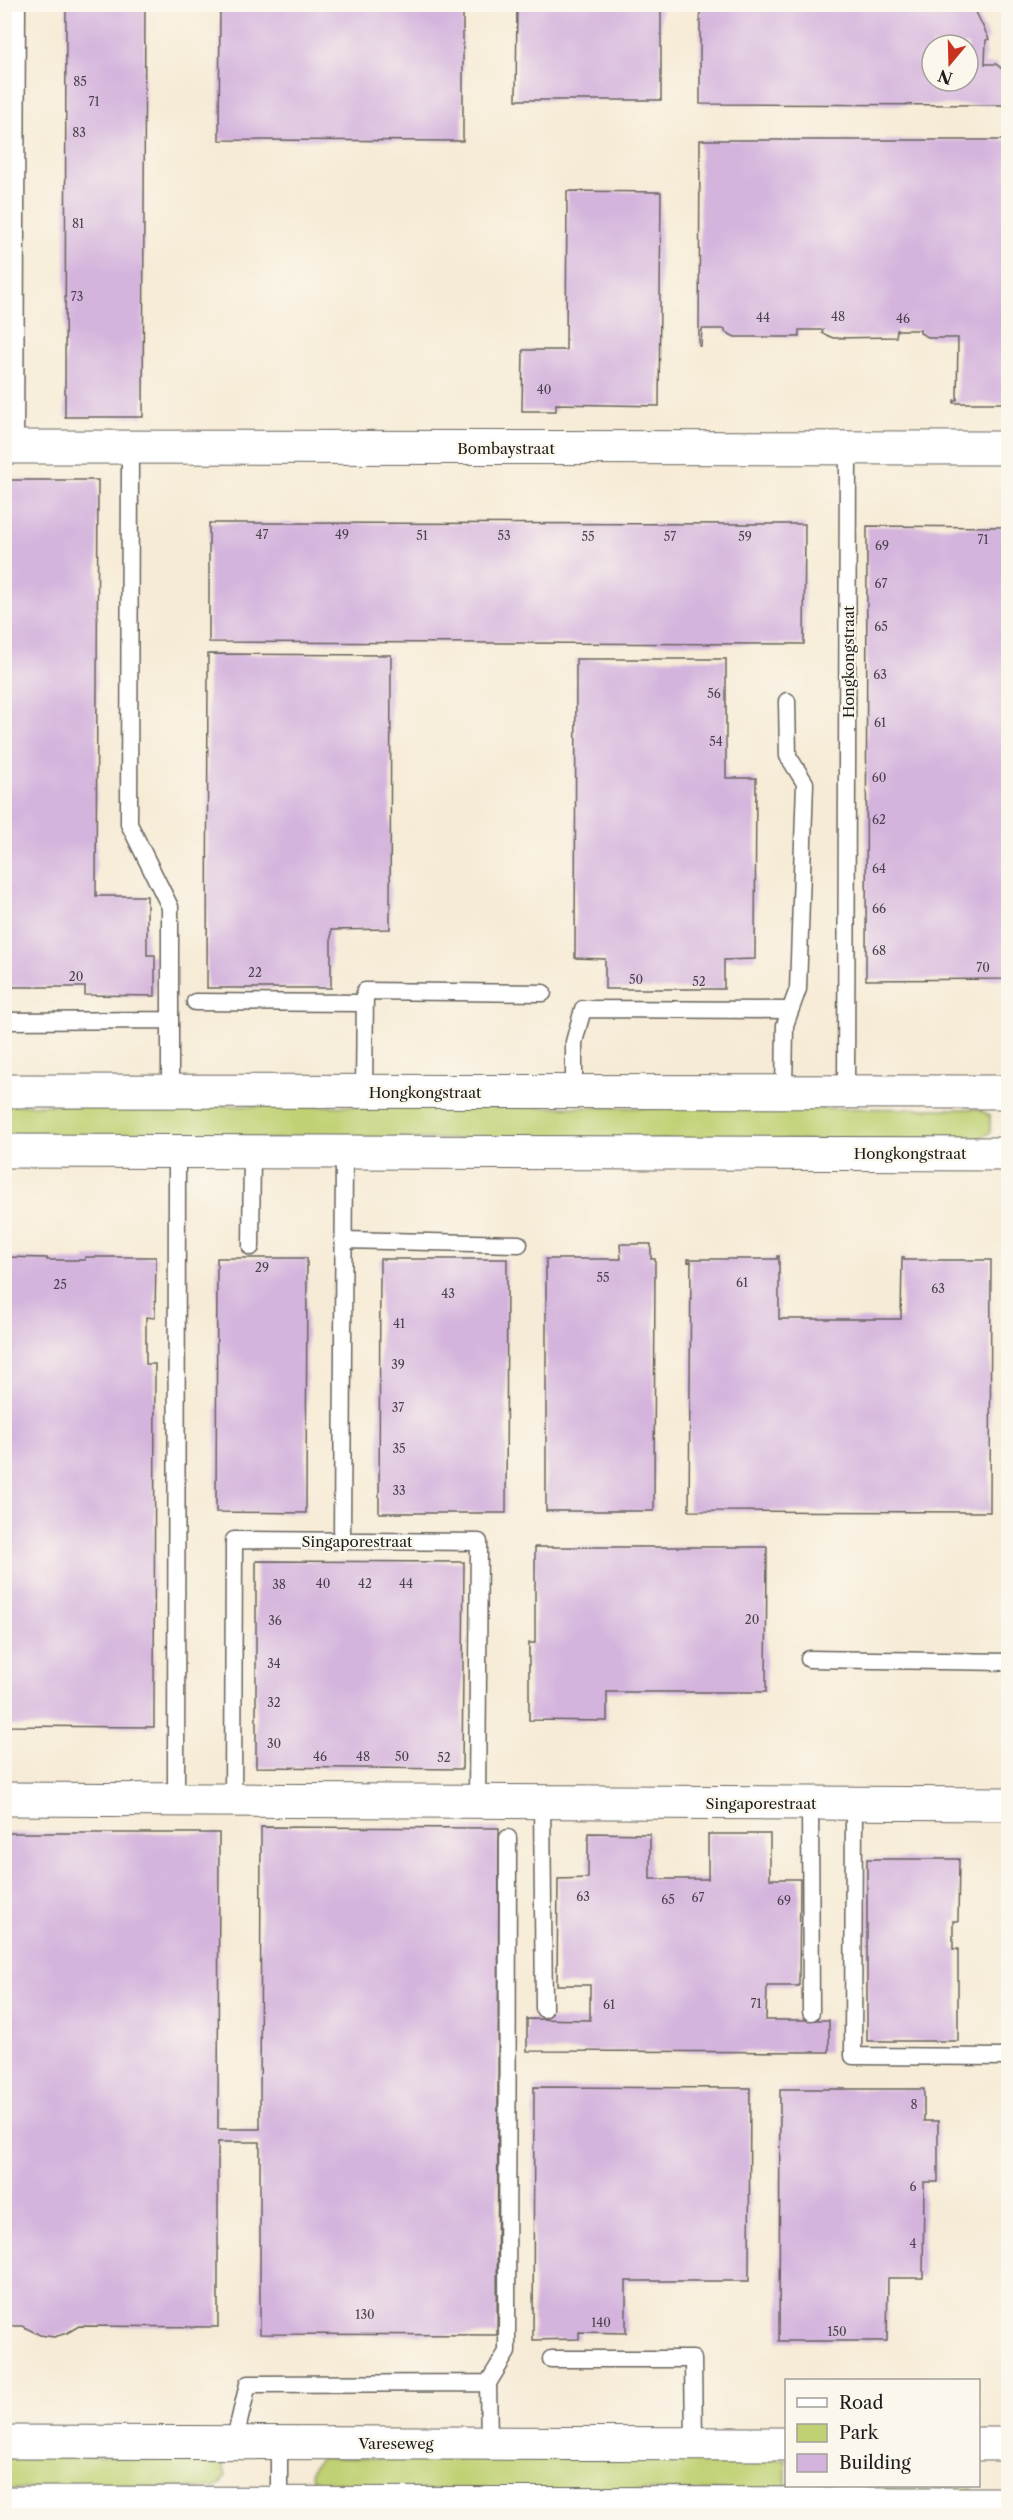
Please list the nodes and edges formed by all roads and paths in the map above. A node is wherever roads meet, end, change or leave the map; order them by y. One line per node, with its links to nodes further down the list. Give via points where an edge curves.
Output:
1 (17, 4): 2 (lane)
2 (10, 447): 3 (street, Bombaystraat)
3 (130, 447): 4 (street, Bombaystraat); 11 (lane, via 129,824 170,907)
4 (848, 448): 5 (street, Bombaystraat); 18 (lane, Hongkongstraat)
5 (1008, 448)
6 (787, 701): 10 (lane, via 788,756 805,783 798,989)
7 (543, 993): 9 (lane, via 365,991)
8 (195, 1002): 9 (lane)
9 (364, 1003): 15 (lane)
10 (790, 1010): 16 (lane, via 583,1009 574,1042); 17 (lane, via 785,1024)
11 (170, 1020): 12 (lane); 14 (lane)
12 (4, 1021)
13 (4, 1092): 14 (street, Hongkongstraat)
14 (170, 1092): 15 (street, Hongkongstraat)
15 (364, 1092): 16 (street, Hongkongstraat)
16 (574, 1092): 17 (street, Hongkongstraat)
17 (784, 1092): 18 (street, Hongkongstraat)
18 (846, 1092): 19 (street, Hongkongstraat)
19 (1008, 1092)
20 (4, 1151): 21 (street, Hongkongstraat)
21 (177, 1152): 22 (street, Hongkongstraat); 32 (lane)
22 (252, 1152): 23 (street, Hongkongstraat); 27 (lane)
23 (344, 1152): 24 (street, Hongkongstraat); 25 (lane)
24 (1008, 1154)
25 (343, 1240): 26 (lane); 28 (lane)
26 (519, 1244)
27 (251, 1247)
28 (342, 1541): 33 (lane, Singaporestraat, via 234,1540); 34 (lane, Singaporestraat, via 479,1542)
29 (809, 1659): 30 (lane)
30 (1008, 1662)
31 (4, 1799): 32 (street, Singaporestraat)
32 (176, 1800): 33 (street, Singaporestraat)
33 (233, 1800): 34 (street, Singaporestraat)
34 (477, 1802): 35 (street, Singaporestraat)
35 (542, 1802): 36 (street, Singaporestraat); 40 (lane)
36 (810, 1803): 37 (street, Singaporestraat); 41 (lane)
37 (854, 1803): 38 (street, Singaporestraat); 42 (lane, via 853,2056)
38 (1008, 1804)
39 (508, 1838): 44 (lane, via 507,2352)
40 (544, 2009)
41 (811, 2012)
42 (1008, 2057)
43 (551, 2359): 49 (lane, via 693,2359)
44 (488, 2383): 46 (lane, via 248,2384); 48 (lane)
45 (4, 2442): 46 (street, Vareseweg)
46 (234, 2442): 47 (street, Vareseweg)
47 (279, 2442): 48 (street, Vareseweg); 56 (lane)
48 (489, 2443): 49 (street, Vareseweg)
49 (694, 2444): 50 (street, Vareseweg)
50 (785, 2444)
51 (980, 2444): 52 (street)
52 (1008, 2444)
53 (13, 2507): 55 (street)
54 (1003, 2508): 57 (street)
55 (121, 2510): 56 (street)
56 (280, 2510): 57 (street)
57 (796, 2510)

